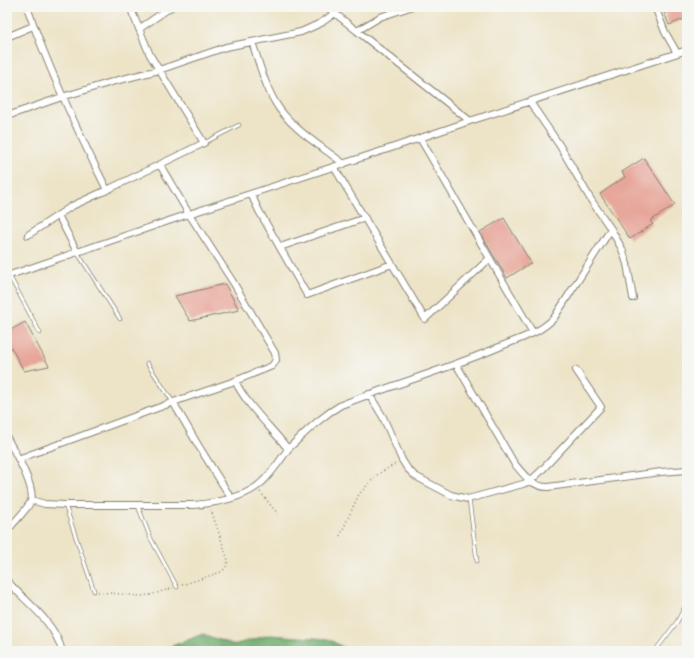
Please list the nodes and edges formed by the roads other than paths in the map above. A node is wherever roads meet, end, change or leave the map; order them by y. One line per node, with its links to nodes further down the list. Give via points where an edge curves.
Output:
1 (27, 7): 8 (street)
2 (130, 7): 9 (street)
3 (171, 7): 9 (street)
4 (327, 7): 7 (street)
5 (410, 7): 10 (street, via 380,17)
6 (655, 7): 14 (street)
7 (335, 13): 10 (street); 12 (street, via 301,32)
8 (33, 26): 11 (street); 16 (street)
9 (139, 30): 15 (street)
10 (357, 31): 19 (street)
11 (7, 36)
12 (252, 42): 15 (street, via 226,47); 23 (street, via 275,103 296,128)
13 (687, 50): 14 (street)
14 (677, 53): 17 (street)
15 (159, 70): 16 (street); 22 (street)
16 (62, 97): 18 (street); 26 (street)
17 (530, 102): 19 (street); 31 (street)
18 (7, 116)
19 (470, 121): 21 (street)
20 (239, 125): 22 (lane)
21 (420, 138): 23 (street); 35 (street)
22 (204, 143): 24 (street)
23 (344, 164): 25 (street)
24 (160, 165): 26 (street); 28 (street)
25 (334, 167): 27 (street); 30 (street)
26 (107, 190): 29 (street)
27 (251, 194): 28 (street); 33 (street)
28 (189, 214): 34 (street); 45 (street, via 233,282 276,357 275,363 269,368)
29 (58, 215): 32 (street); 34 (street)
30 (365, 218): 33 (street); 36 (street)
31 (611, 229): 38 (street, via 622,248); 41 (street, via 554,318)
32 (28, 234)
33 (280, 247): 36 (street, via 307,295)
34 (76, 252): 37 (street); 39 (lane)
35 (489, 259): 36 (street, via 425,320); 41 (street)
36 (392, 264)
37 (8, 276): 40 (lane)
38 (633, 298)
39 (120, 319)
40 (40, 333)
41 (532, 333): 43 (street)
42 (147, 362): 47 (lane)
43 (456, 364): 46 (street); 52 (street, via 509,456)
44 (576, 370): 52 (street, via 602,407)
45 (235, 381): 47 (street); 49 (street, via 250,405)
46 (369, 394): 49 (street, via 327,413); 54 (street, via 402,460 415,476 451,495)
47 (173, 402): 50 (street); 53 (street)
48 (7, 438): 50 (street)
49 (288, 449): 53 (street, via 257,487)
50 (18, 459): 55 (street, via 31,490)
51 (687, 470): 52 (street, via 548,487)
52 (530, 481): 54 (street)
53 (231, 498): 57 (street, via 194,505)
54 (468, 499): 59 (lane)
55 (31, 500): 56 (street); 58 (street)
56 (65, 505): 57 (street); 62 (lane)
57 (138, 505): 61 (lane, via 150,537)
58 (7, 531)
59 (477, 561)
60 (7, 582): 64 (street, via 46,620)
61 (176, 587)
62 (94, 591)
63 (687, 603): 65 (lane, via 674,627)
64 (62, 651)
65 (655, 651)

